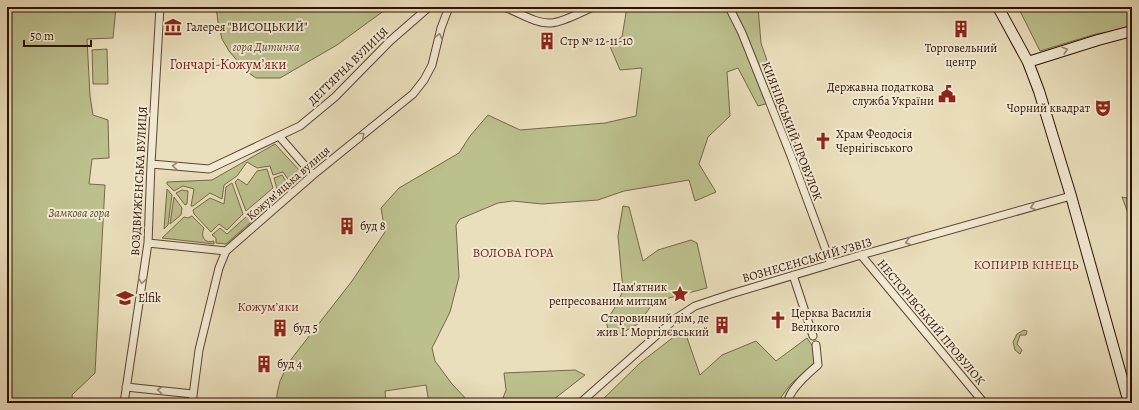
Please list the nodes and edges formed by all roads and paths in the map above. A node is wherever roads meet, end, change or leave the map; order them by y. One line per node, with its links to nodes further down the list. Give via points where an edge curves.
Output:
1 (160, 7): 11 (street, ВОЗДВИЖЕНСЬКА ВУЛИЦЯ)
2 (429, 7): 10 (street, ДЕГТЯРНА ВУЛИЦЯ, via 390,41 335,97 300,126)
3 (449, 7): 12 (street, Кожумʼяцька вулиця, one-way to 3, via 413,94 432,65)
4 (504, 7): 5 (street, via 534,20 552,23)
5 (593, 7)
6 (729, 7): 17 (street, КИЯНІВСЬКИЙ ПРОВУЛОК, via 742,32)
7 (998, 7): 9 (main road)
8 (1132, 31): 9 (main road, one-way to 8)
9 (1028, 62): 13 (main road)
10 (279, 136): 11 (street, ДЕГТЯРНА ВУЛИЦЯ, one-way to 11, via 209,169); 12 (street)
11 (151, 164): 14 (street, ВОЗДВИЖЕНСЬКА ВУЛИЦЯ)
12 (313, 175): 15 (street, Кожумʼяцька вулиця)
13 (1071, 196): 16 (street, ВОЗНЕСЕНСЬКИЙ УЗВІЗ, one-way to 16); 28 (main road)
14 (148, 243): 15 (street); 21 (street, ВОЗДВИЖЕНСЬКА ВУЛИЦЯ, one-way to 21)
15 (226, 251): 22 (street, Кожумʼяцька вулиця, via 219,268 199,350)
16 (861, 255): 17 (street, ВОЗНЕСЕНСЬКИЙ УЗВІЗ); 27 (street, НЕСТОРІВСЬКИЙ ПРОВУЛОК)
17 (831, 264): 18 (street, ВОЗНЕСЕНСЬКИЙ УЗВІЗ)
18 (793, 275): 19 (street); 25 (street, ВОЗНЕСЕНСЬКИЙ УЗВІЗ, via 695,306 675,319)
19 (813, 336)
20 (816, 345): 26 (street, via 818,365 803,378 788,398)
21 (126, 387): 22 (street, one-way to 21); 23 (street, ВОЗДВИЖЕНСЬКА ВУЛИЦЯ)
22 (193, 394): 24 (street, Кожумʼяцька вулиця)
23 (124, 403)
24 (192, 403)
25 (580, 403)
26 (788, 403)
27 (984, 403)
28 (1129, 403)

